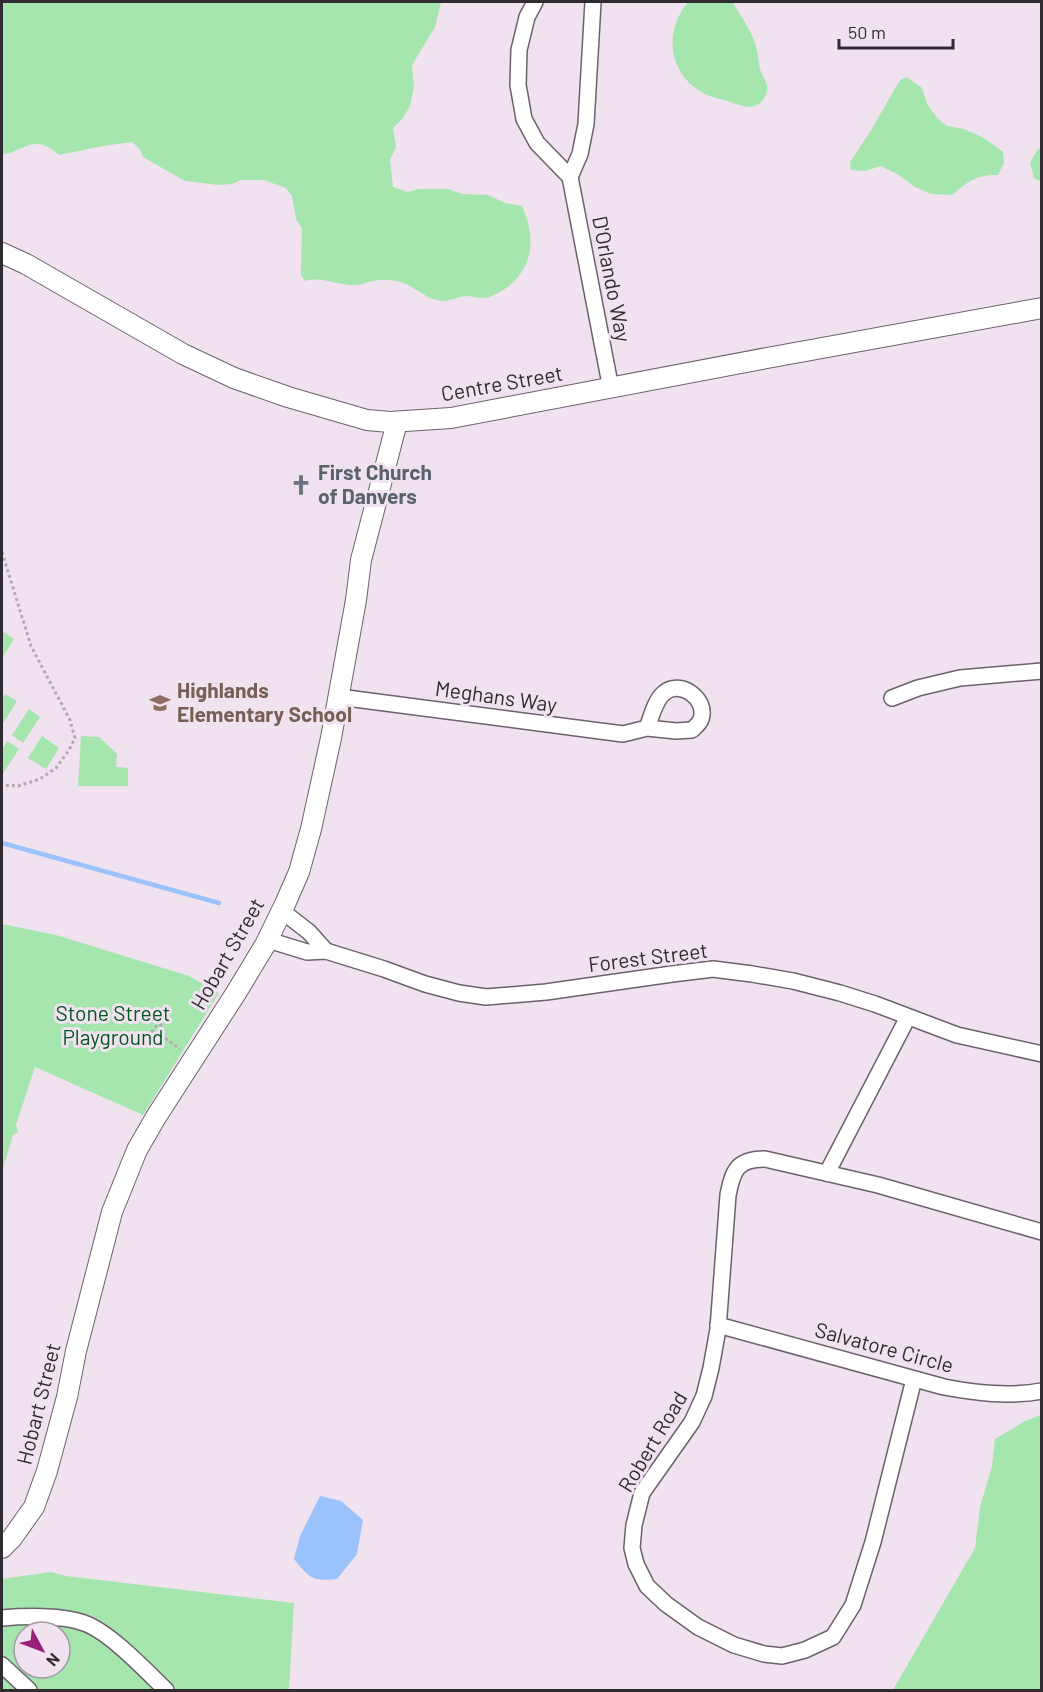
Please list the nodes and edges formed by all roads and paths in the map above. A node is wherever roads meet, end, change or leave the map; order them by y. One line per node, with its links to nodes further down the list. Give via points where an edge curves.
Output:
1 (535, 2): 3 (street, via 519,50 518,85 524,119 537,143)
2 (593, 2): 3 (street, via 586,124)
3 (570, 177): 6 (street, D'Orlando Way)
4 (2, 254): 7 (main road, Centre Street, via 234,378 367,420)
5 (1041, 308): 6 (main road, Centre Street)
6 (611, 389): 7 (main road, Centre Street, via 451,418)
7 (398, 422): 10 (main road, Hobart Street, via 361,560)
8 (2, 552): 13 (path, via 31,646 70,720 75,738 56,768 40,780 18,786)
9 (1041, 671): 11 (street, via 960,678)
10 (339, 697): 12 (street, Meghans Way, via 623,734); 14 (main road, Hobart Street, via 311,829 299,872)
11 (892, 698)
12 (647, 728)
13 (2, 785)
14 (282, 911): 15 (main road, Hobart Street); 16 (street, Forest Street)
15 (268, 940): 16 (street, Forest Street, via 307,952); 20 (main road, Hobart Street)
16 (326, 951): 17 (street, Forest Street, via 425,984 486,997 713,969 793,981)
17 (908, 1017): 19 (street, Forest Street, via 957,1035); 21 (street)
18 (162, 1036): 18 (path, via 165,1028 159,1024 149,1038 153,1043); 20 (path)
19 (1041, 1054)
20 (193, 1058): 26 (main road, Hobart Street, via 137,1150 112,1212 47,1471 34,1507)
21 (828, 1173): 22 (street); 23 (street, Robert Road, via 765,1159 752,1159 736,1168 728,1196)
22 (1041, 1232)
23 (718, 1325): 24 (street, Salvatore Circle); 24 (street, Robert Road, via 704,1396 692,1422 642,1493 632,1548 647,1586 666,1604 698,1627 734,1645 764,1654 782,1656 806,1650 833,1636 853,1605)
24 (914, 1379): 25 (street, Salvatore Circle, via 973,1392)
25 (1041, 1391)
26 (2, 1548)
27 (2, 1618): 30 (street, via 51,1618 94,1627)
28 (2, 1665): 29 (street)
29 (29, 1690)
30 (166, 1690)

